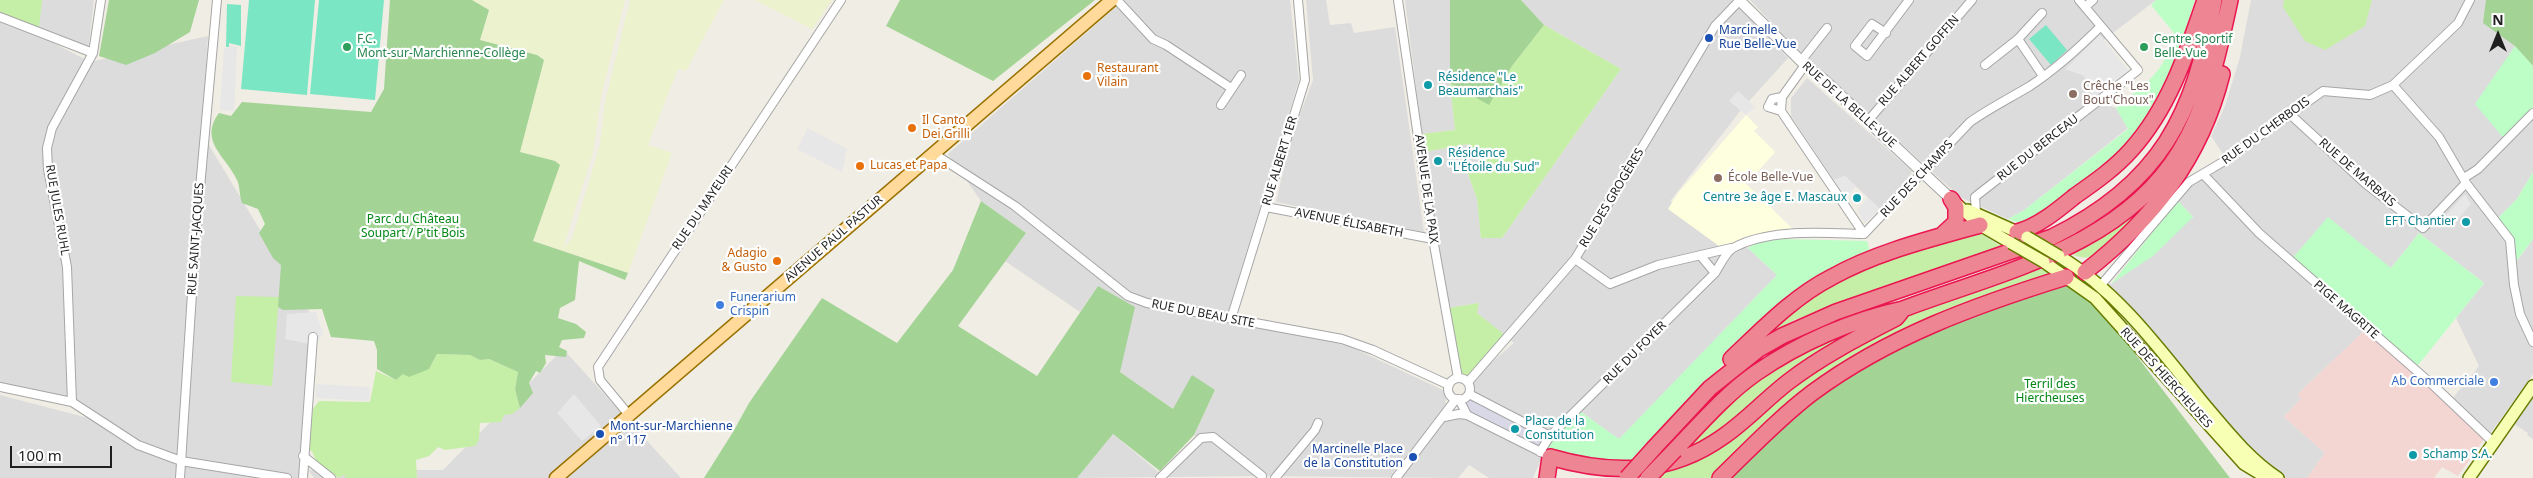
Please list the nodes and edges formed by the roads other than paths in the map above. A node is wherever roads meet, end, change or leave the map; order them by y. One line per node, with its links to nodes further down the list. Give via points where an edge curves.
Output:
1 (100, 0): 24 (street, RUE JULES RUHL)
2 (217, 0): 78 (street, RUE SAINT-JACQUES, via 196,232)
3 (841, 0): 69 (street, RUE DU MAYEURI, via 598,366 600,380)
4 (1112, 0): 37 (main road, AVENUE PAUL PASTUR)
5 (1117, 0): 30 (street, via 1153,39)
6 (1298, 0): 42 (street, RUE ALBERT 1ER, via 1305,80)
7 (1398, 0): 47 (street, AVENUE DE LA PAIX)
8 (1739, 0): 25 (street, RUE DE LA BELLE-VUE); 50 (street, RUE DES GROGÈRES, via 1715,26)
9 (1909, 0): 22 (street)
10 (1972, 0): 36 (street, RUE ALBERT GOFFIN)
11 (2079, 0): 17 (street)
12 (2093, 0): 17 (street)
13 (2230, 0): 56 (highway, via 2204,101 2169,167 2142,198 2095,232 2048,256)
14 (2236, 0): 51 (highway, via 2213,109 2184,166 2137,227)
15 (2470, 0): 29 (street, RUE DU CHERBOIS, via 2458,23)
16 (2212, 2): 46 (highway, via 2172,88 2142,137 2112,168); 65 (highway, via 2200,68 2183,113 2155,160 2112,202 2052,237 1836,312 1782,336 1759,349)
17 (2085, 7): 20 (street)
18 (2042, 13): 23 (street)
19 (0, 17): 24 (street)
20 (2101, 26): 28 (street, RUE DES CHAMPS); 43 (street, RUE DU BERCEAU, via 2138,70 1975,197)
21 (1827, 28): 25 (street)
22 (1886, 33)
23 (2018, 39): 26 (street); 28 (street)
24 (93, 53): 68 (street, RUE JULES RUHL, via 52,128 47,148 67,267)
25 (1803, 63): 31 (street); 36 (street, RUE DE LA BELLE-VUE)
26 (1985, 66)
27 (1242, 75): 30 (street)
28 (2043, 76): 38 (street, RUE DES CHAMPS, via 1970,122)
29 (2393, 85): 35 (street, RUE DU CHERBOIS, via 2370,95 2324,91); 40 (street, via 2439,137)
30 (1231, 88): 32 (street)
31 (1782, 97): 33 (street); 33 (street, via 1772,99 1768,107)
32 (1221, 105)
33 (1781, 112): 44 (street)
34 (2533, 113): 40 (street, RUE DE MARBAIS)
35 (2292, 116): 39 (street, RUE DU CHERBOIS); 40 (street, RUE DE MARBAIS, via 2366,184 2423,228)
36 (1867, 122): 38 (street, RUE DE LA BELLE-VUE)
37 (933, 153): 57 (street, RUE DU BEAU SITE, via 1015,206 1128,296 1147,303); 69 (main road, AVENUE PAUL PASTUR)
38 (1922, 172): 41 (street, RUE DE LA BELLE-VUE); 44 (street, RUE DES CHAMPS)
39 (2203, 174): 54 (street, RUE DU CHERBOIS, via 2189,182); 75 (street, PIGE MAGRITE, via 2259,233 2421,374)
40 (2465, 181): 59 (street, via 2510,240 2520,314)
41 (1956, 204): 43 (main road, RUE DE LA BELLE-VUE); 45 (highway, via 1956,222)
42 (1266, 207): 47 (street, AVENUE ÉLISABETH); 57 (street, RUE ALBERT 1ER)
43 (1978, 219): 45 (highway); 46 (main road, RUE DE LA BELLE-VUE); 46 (main road, RUE DE LA BELLE-VUE, via 1996,221)
44 (1864, 234): 48 (street, via 1771,236)
45 (1943, 234): 65 (highway, via 1858,264 1814,288 1793,302 1722,368)
46 (2016, 238): 51 (main road, RUE DE LA BELLE-VUE, bridge, via 2059,256); 53 (main road, RUE DE LA BELLE-VUE, bridge)
47 (1433, 239): 60 (street, AVENUE DE LA PAIX)
48 (1731, 248): 49 (street); 52 (street)
49 (1700, 255): 50 (street, via 1610,284); 52 (street)
50 (1575, 259): 61 (street, RUE DES GROGÈRES)
51 (2085, 272): 53 (main road); 54 (main road, RUE DES HIERCHEUSES)
52 (1715, 273): 74 (street, RUE DU FOYER)
53 (2066, 277): 55 (main road, RUE DES HIERCHEUSES); 91 (highway, via 1942,319 1869,355 1812,393)
54 (2101, 285): 55 (main road); 73 (main road, RUE DES HIERCHEUSES, via 2161,352)
55 (2090, 294): 73 (main road, RUE DES HIERCHEUSES)
56 (1903, 309): 76 (highway, via 1896,318 1839,348 1796,377 1725,436 1689,456 1655,466 1619,470 1582,466); 90 (highway, bridge, via 1833,331 1771,363 1719,405)
57 (1231, 319): 62 (street, RUE DU BEAU SITE, via 1342,339)
58 (313, 337): 77 (street)
59 (2533, 342)
60 (1458, 378): 61 (street); 62 (street)
61 (1468, 382): 66 (street)
62 (1449, 386): 67 (street, via 1450,394)
63 (2533, 386): 75 (main road)
64 (0, 387): 68 (street)
65 (1710, 388): 89 (highway, bridge)
66 (1469, 394): 67 (street); 74 (street)
67 (1457, 399): 70 (street); 71 (street)
68 (72, 402): 78 (street, via 138,445)
69 (629, 415): 84 (main road, AVENUE PAUL PASTUR)
70 (1467, 416): 71 (street); 76 (street)
71 (1444, 417): 87 (street)
72 (1318, 423): 86 (street)
73 (2221, 432): 92 (main road, RUE DES HIERCHEUSES, via 2244,464); 93 (main road, RUE DES HIERCHEUSES)
74 (1550, 436): 76 (street, RUE DU FOYER)
75 (2493, 442): 94 (main road)
76 (1545, 454): 88 (highway)
77 (303, 456): 82 (street); 83 (street)
78 (181, 461): 80 (street, RUE SAINT-JACQUES); 81 (street)
79 (1261, 477): 85 (street, via 1213,438 1201,438); 86 (street, via 1267,474)
80 (180, 478)
81 (287, 478)
82 (303, 478)
83 (331, 478)
84 (556, 478)
85 (1160, 478)
86 (1275, 478)
87 (1396, 478)
88 (1547, 478)
89 (1627, 478)
90 (1648, 478)
91 (1720, 478)
92 (2266, 478)
93 (2278, 478)
94 (2469, 478)

